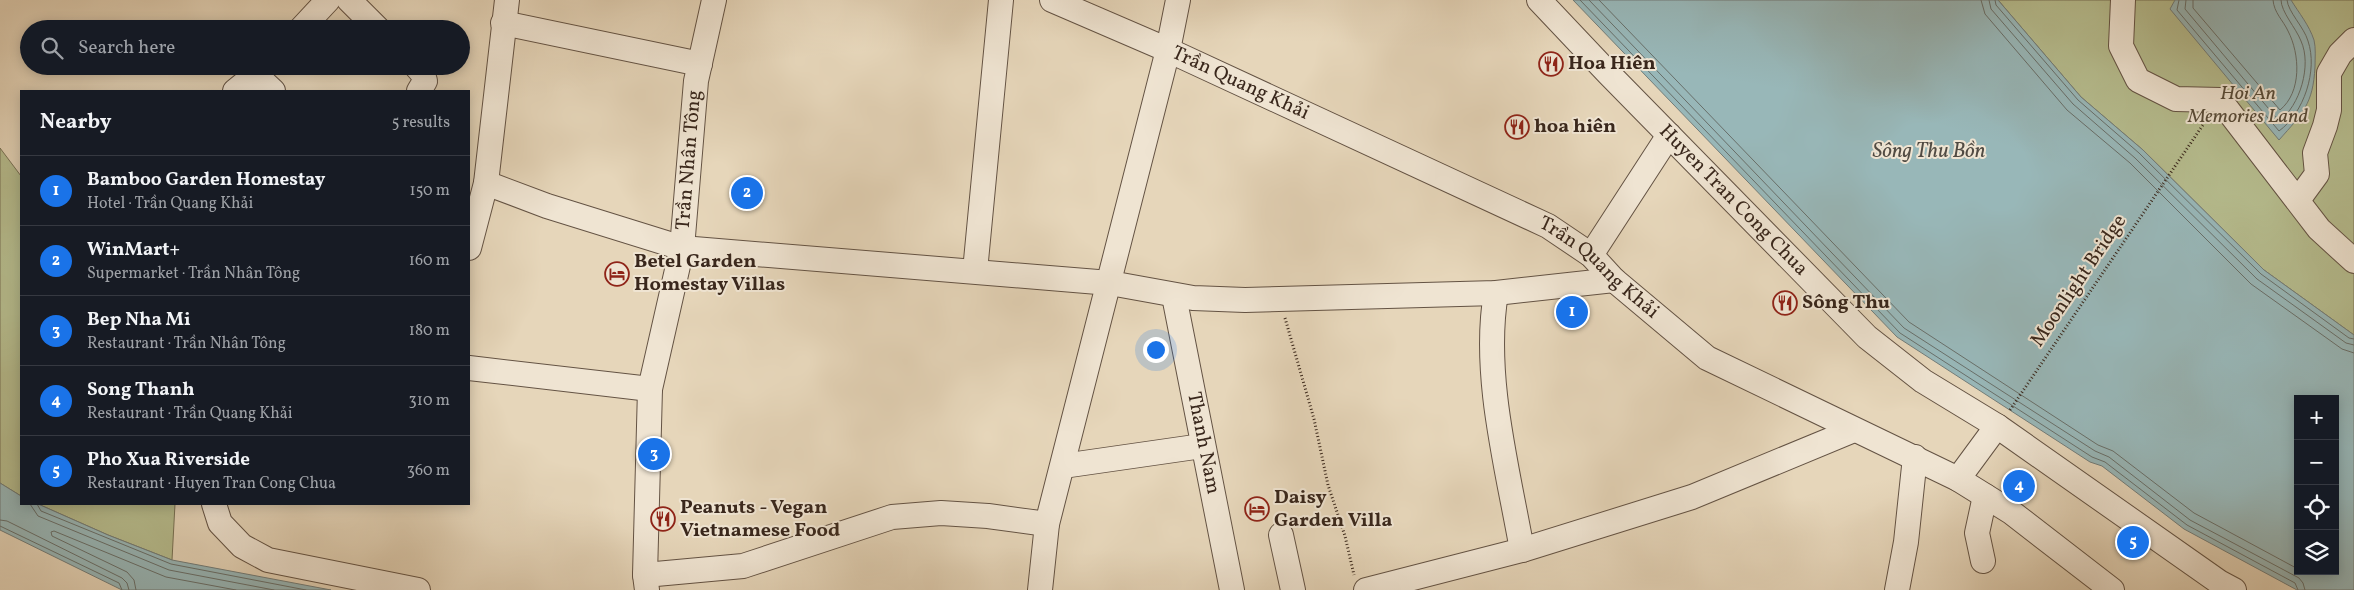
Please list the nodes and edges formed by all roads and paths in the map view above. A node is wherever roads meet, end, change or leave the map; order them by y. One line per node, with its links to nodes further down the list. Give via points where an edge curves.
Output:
1 (328, 0): 10 (street)
2 (349, 0): 11 (street)
3 (507, 0): 12 (street)
4 (714, 0): 15 (street, Trần Nhân Tông)
5 (1001, 0): 28 (street)
6 (1178, 0): 14 (street)
7 (1539, 0): 21 (street, Huyen Tran Cong Chua)
8 (2123, 0): 20 (street, via 2121,46 2138,80 2176,99)
9 (1064, 2): 14 (street, Trần Quang Khải)
10 (309, 20)
11 (369, 20)
12 (503, 23): 15 (street); 22 (street)
13 (2354, 40): 23 (street, via 2340,54 2329,73 2326,126 2315,153 2317,174)
14 (1168, 50): 26 (street, Trần Quang Khải, via 1548,226); 30 (street)
15 (700, 64): 25 (street, Trần Nhân Tông)
16 (423, 75): 19 (street, via 425,81)
17 (265, 78): 18 (street)
18 (237, 90)
19 (420, 90)
20 (2220, 100): 23 (street); 36 (path, Moonlight Bridge)
21 (1669, 135): 26 (street); 36 (street, Huyen Tran Cong Chua, via 1866,336 1923,381)
22 (486, 183): 24 (street); 25 (street, via 547,206)
23 (2298, 200): 27 (street, via 2319,229)
24 (470, 236)
25 (682, 248): 28 (street); 35 (street, Trần Nhân Tông)
26 (1591, 255): 29 (street, Trần Quang Khải)
27 (2354, 261)
28 (976, 271): 30 (street)
29 (1614, 280): 31 (street); 37 (street, Trần Quang Khải, via 1706,358)
30 (1110, 284): 32 (street); 40 (street)
31 (1496, 293): 33 (street); 46 (street, via 1492,320 1495,386)
32 (1174, 296): 33 (street); 38 (street, Thanh Nam)
33 (1280, 299): 49 (path, via 1314,419 1328,485)
34 (470, 368): 35 (street)
35 (650, 389): 48 (street, Trần Nhân Tông)
36 (2002, 420): 41 (street); 56 (street, Huyen Tran Cong Chua)
37 (1854, 430): 39 (street, Trần Quang Khải); 46 (street, via 1692,497)
38 (1202, 446): 40 (street); 52 (street, Thanh Nam)
39 (1915, 457): 41 (street, Trần Quang Khải); 54 (street)
40 (1063, 466): 44 (street)
41 (1958, 479): 42 (street, Trần Quang Khải)
42 (1985, 496): 47 (street, via 1977,533); 55 (street, Trần Quang Khải, via 2011,512)
43 (214, 505): 50 (street, via 220,523 242,546 268,560)
44 (1047, 524): 48 (street, via 951,514 892,517 743,566); 51 (street)
45 (1281, 535): 53 (street)
46 (1522, 550): 49 (street)
47 (1983, 562)
48 (646, 583)
49 (1361, 586)
50 (418, 590)
51 (1040, 590)
52 (1232, 590)
53 (1293, 590)
54 (1897, 590)
55 (2112, 590)
56 (2234, 590)

